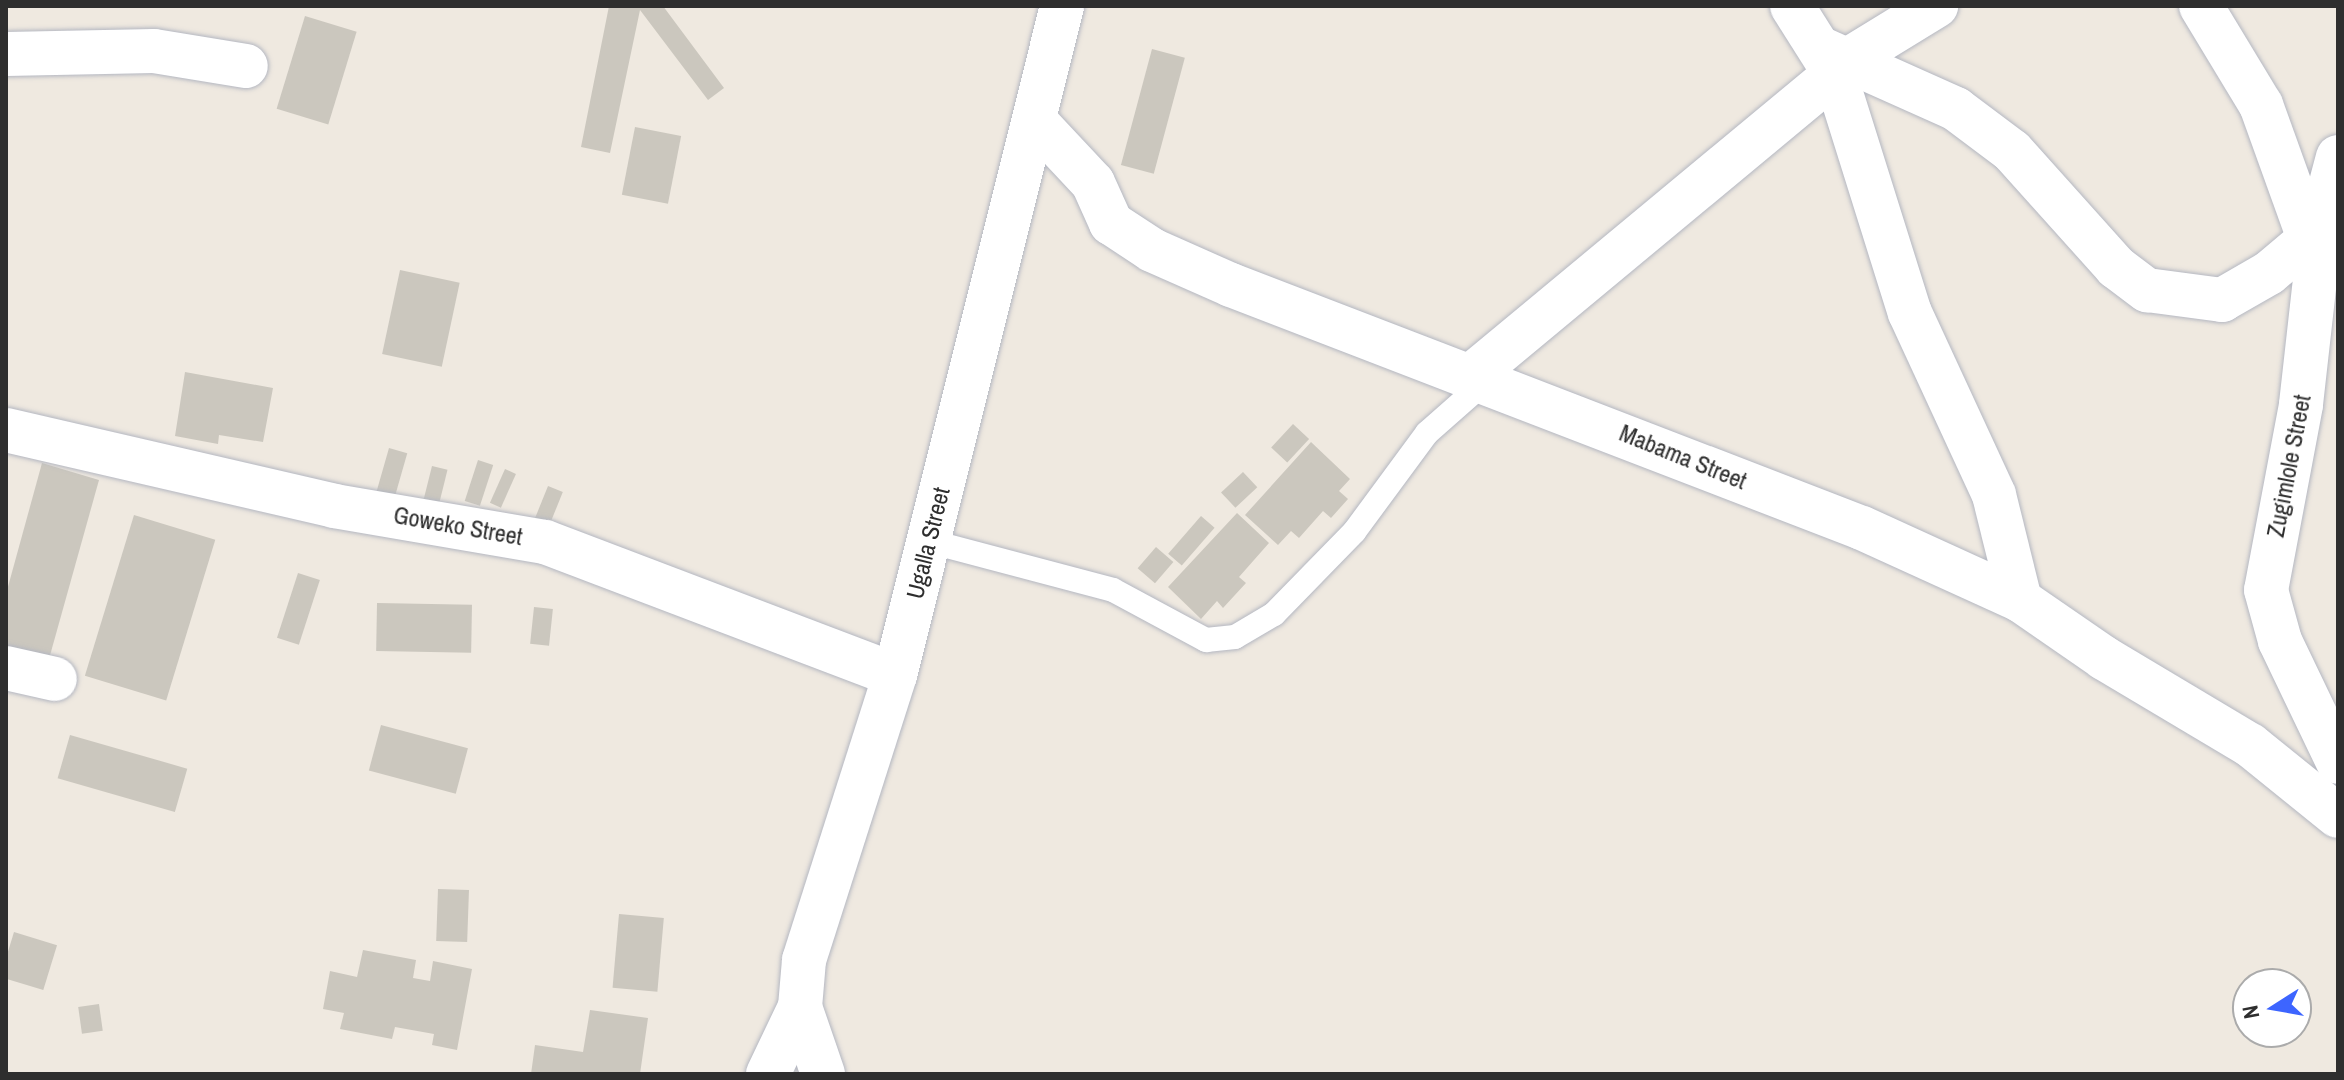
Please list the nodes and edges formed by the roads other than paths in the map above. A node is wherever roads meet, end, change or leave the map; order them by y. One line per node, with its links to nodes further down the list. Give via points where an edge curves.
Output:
1 (1062, 6): 8 (street, Ugalla Street)
2 (1792, 6): 6 (street)
3 (1936, 6): 6 (street)
4 (2201, 6): 10 (street, via 2261,105)
5 (6, 54): 7 (street, via 154,51)
6 (1836, 60): 10 (street, via 1956,109 2012,151 2116,267 2147,290 2222,300); 11 (street); 14 (street, via 1910,313 1994,495)
7 (246, 66)
8 (1034, 120): 11 (street, Mabama Street, via 1093,183 1111,223 1152,250); 13 (street, Ugalla Street)
9 (2338, 157): 10 (street, Zugimlole Street)
10 (2313, 249): 18 (street, Zugimlole Street, via 2297,434 2266,590 2280,641)
11 (1479, 379): 13 (lane, via 1427,433 1354,532 1274,614 1235,637 1206,640 1113,590); 14 (street, Mabama Street, via 1862,528)
12 (6, 430): 16 (street, Goweko Street, via 334,506 545,542)
13 (928, 541): 16 (street, Ugalla Street)
14 (2020, 600): 19 (street, Mabama Street, via 2104,658 2250,745)
15 (6, 668): 17 (street)
16 (895, 675): 20 (street, Ugalla Street, via 804,960)
17 (55, 679)
18 (2338, 762)
19 (2338, 816)
20 (800, 1007): 21 (street); 22 (street, Ugalla Street)
21 (768, 1074)
22 (823, 1074)

